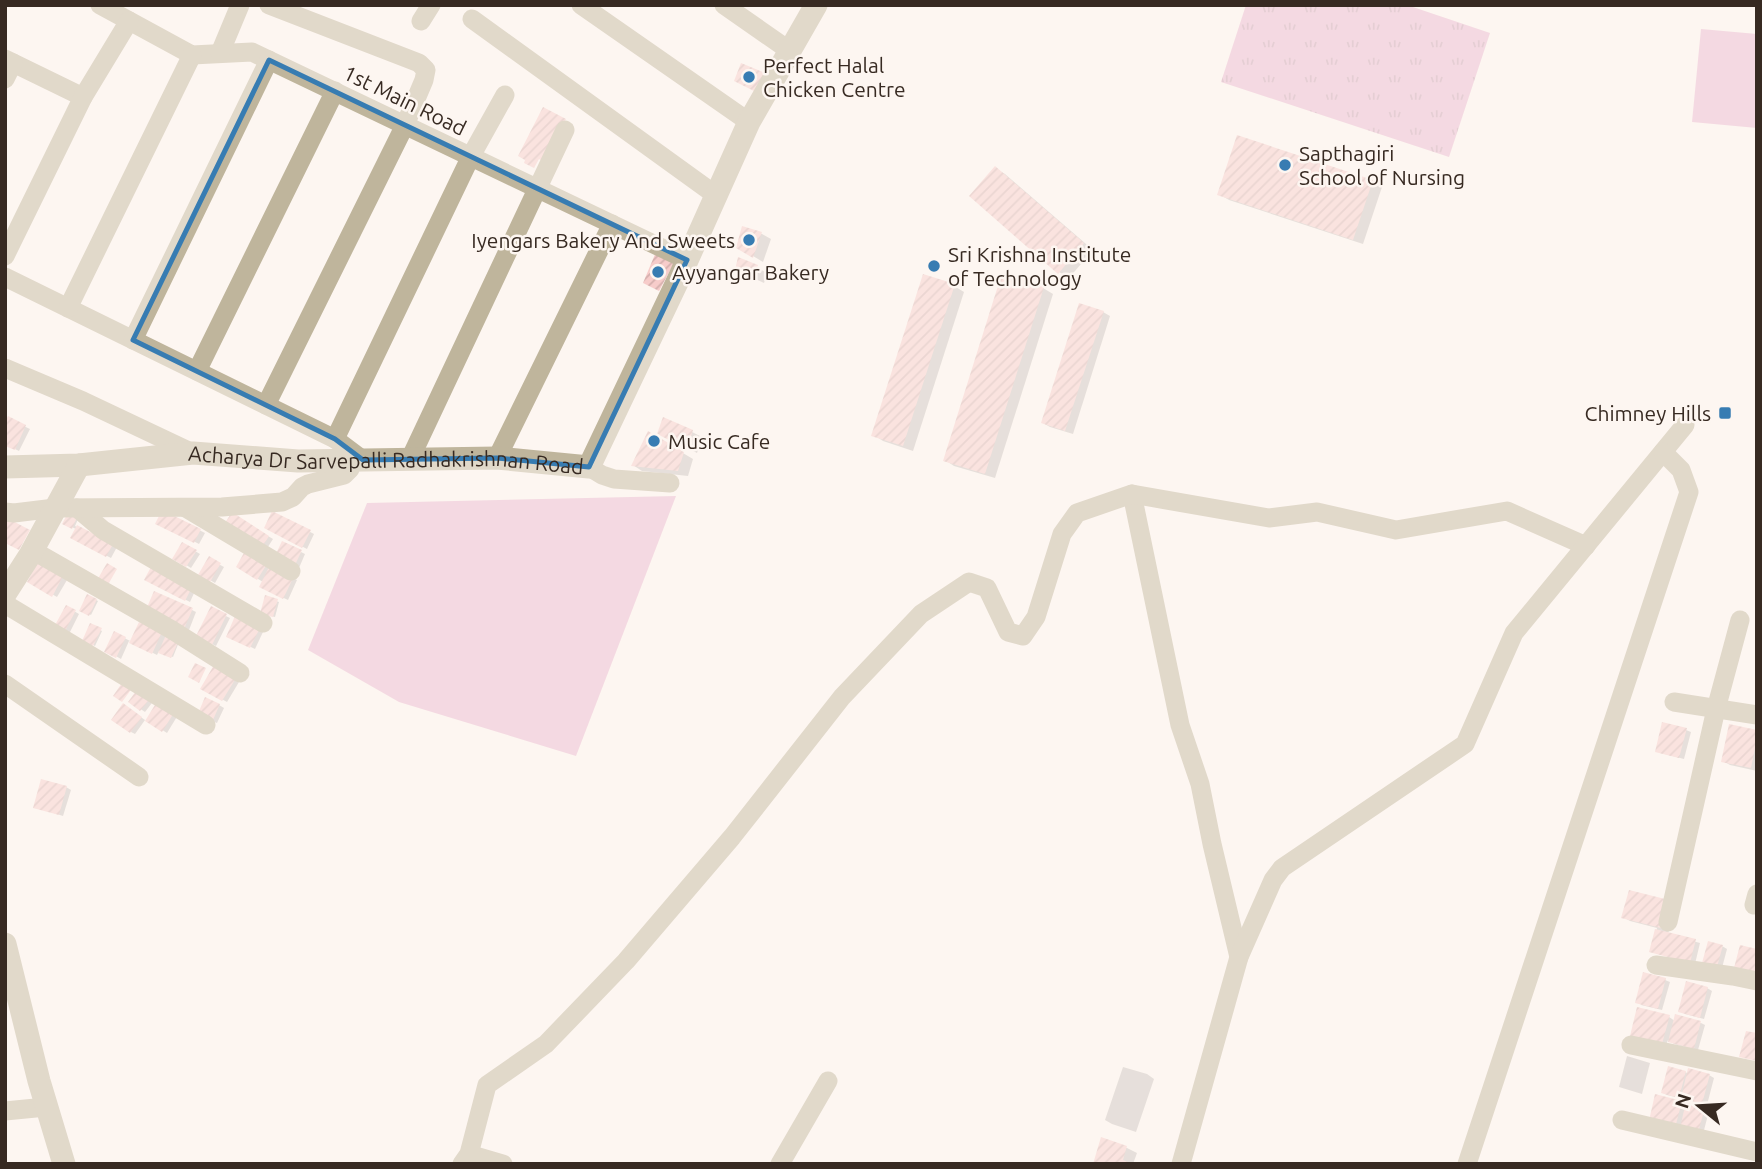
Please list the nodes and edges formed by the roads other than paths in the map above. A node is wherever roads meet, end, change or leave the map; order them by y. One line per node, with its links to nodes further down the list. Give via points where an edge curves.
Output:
1 (100, 5): 8 (street)
2 (240, 5): 10 (street)
3 (269, 5): 18 (street, via 419,63 426,70 424,80)
4 (581, 5): 17 (street)
5 (724, 5): 9 (street)
6 (816, 5): 9 (street, Acharya Dr Sarvepalli Radhakrishnan Road)
7 (472, 19): 22 (street)
8 (129, 21): 11 (street); 16 (street)
9 (790, 51): 17 (street, Acharya Dr Sarvepalli Radhakrishnan Road)
10 (219, 53): 11 (street, 1st Main Road); 12 (street, 1st Main Road, via 252,52)
11 (192, 55): 27 (street)
12 (270, 60): 14 (street, 1st Main Road); 28 (street)
13 (8, 67): 16 (street)
14 (335, 92): 18 (street, 1st Main Road); 30 (street)
15 (505, 95): 20 (street)
16 (83, 97): 24 (street)
17 (750, 122): 22 (street, Acharya Dr Sarvepalli Radhakrishnan Road)
18 (405, 125): 20 (street, 1st Main Road); 31 (street)
19 (565, 130): 21 (street)
20 (471, 156): 21 (street, 1st Main Road); 33 (street)
21 (538, 188): 23 (street, 1st Main Road); 37 (street)
22 (717, 196): 25 (street, Acharya Dr Sarvepalli Radhakrishnan Road)
23 (612, 223): 25 (street, 1st Main Road); 36 (street)
24 (5, 256)
25 (687, 260): 41 (street, Acharya Dr Sarvepalli Radhakrishnan Road)
26 (5, 277): 27 (street)
27 (68, 308): 28 (street)
28 (133, 340): 30 (street)
29 (5, 368): 35 (street)
30 (197, 372): 31 (street)
31 (266, 405): 33 (street)
32 (1685, 425): 34 (street)
33 (335, 439): 38 (street)
34 (1663, 452): 47 (street); 78 (street, via 1681,470 1689,492)
35 (192, 453): 38 (street, Acharya Dr Sarvepalli Radhakrishnan Road, via 298,461); 39 (street, Acharya Dr Sarvepalli Radhakrishnan Road)
36 (497, 458): 37 (street, Acharya Dr Sarvepalli Radhakrishnan Road); 41 (street, Acharya Dr Sarvepalli Radhakrishnan Road)
37 (410, 459): 38 (street, Acharya Dr Sarvepalli Radhakrishnan Road)
38 (358, 460): 44 (street, via 344,475 307,484 288,500)
39 (79, 465): 40 (street, Acharya Dr Sarvepalli Radhakrishnan Road); 45 (street)
40 (5, 467)
41 (589, 467): 42 (street, via 614,479)
42 (670, 483)
43 (1132, 494): 47 (street, via 1269,518 1317,512 1396,530 1507,511); 63 (street, via 1180,725 1200,783); 73 (street, via 1077,513 1062,534 1037,617 1023,636 1008,632 987,588 969,582 921,614 842,697 732,837 626,961 546,1044 487,1085)
44 (185, 507): 45 (street); 49 (street)
45 (66, 508): 46 (street); 48 (street); 53 (street)
46 (5, 512)
47 (1586, 546): 63 (street, via 1514,633 1465,744 1282,868)
48 (32, 550): 50 (street); 54 (street)
49 (291, 571)
50 (5, 594)
51 (5, 604): 59 (street)
52 (1740, 620): 57 (street)
53 (263, 623)
54 (240, 673)
55 (5, 684): 60 (street)
56 (1674, 702): 57 (street)
57 (1716, 709): 58 (street); 61 (street)
58 (1757, 715)
59 (206, 725)
60 (139, 777)
61 (1668, 922)
62 (5, 944): 69 (street)
63 (1239, 957): 77 (street)
64 (1656, 965): 65 (street)
65 (1757, 981)
66 (1631, 1045): 67 (street)
67 (1757, 1071)
68 (828, 1081): 76 (street)
69 (46, 1107): 70 (street); 74 (street)
70 (5, 1111)
71 (1622, 1120): 72 (street)
72 (1757, 1152)
73 (466, 1159): 75 (street)
74 (64, 1164)
75 (503, 1164)
76 (779, 1164)
77 (1181, 1164)
78 (1467, 1164)

